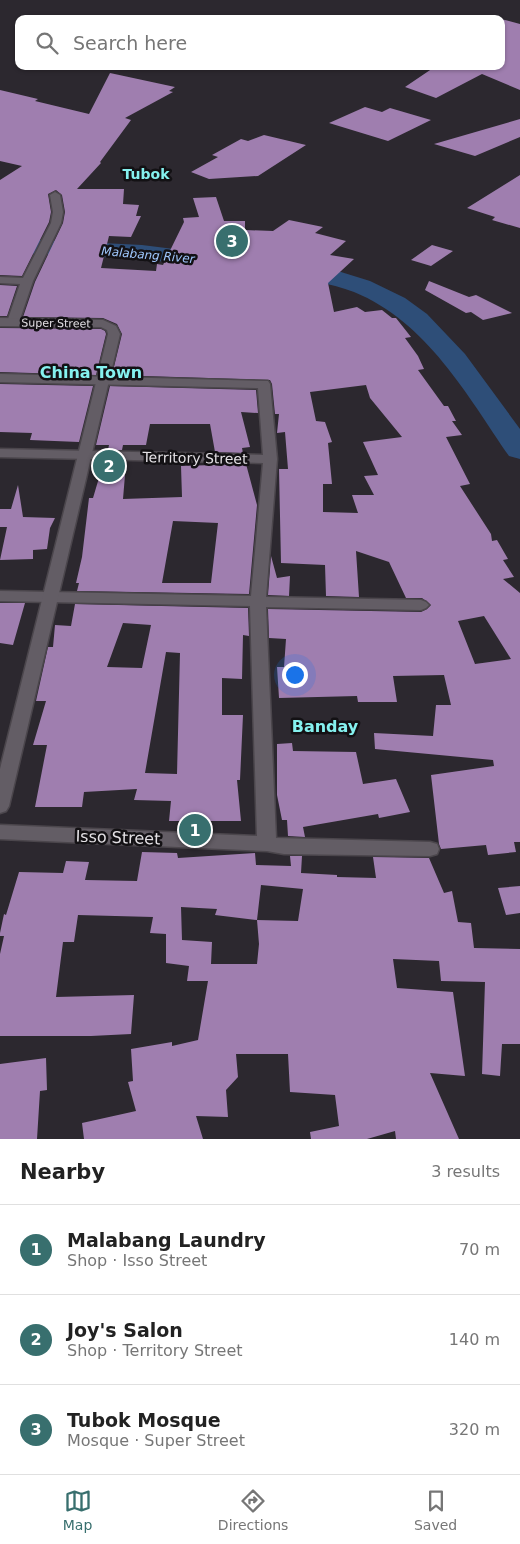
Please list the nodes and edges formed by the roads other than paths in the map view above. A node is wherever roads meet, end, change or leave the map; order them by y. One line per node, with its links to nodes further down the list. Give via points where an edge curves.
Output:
1 (56, 195): 3 (street, via 58,212 53,231)
2 (0, 280): 3 (street)
3 (26, 281): 5 (street)
4 (0, 322): 5 (street, Super Street)
5 (13, 322): 7 (street, Super Street, via 97,323 112,328 114,337)
6 (0, 378): 7 (street)
7 (103, 381): 9 (street); 10 (street, via 264,384)
8 (0, 453): 9 (street, Territory Street)
9 (84, 455): 10 (street, Territory Street); 12 (street)
10 (270, 459): 13 (street)
11 (0, 596): 12 (street)
12 (49, 596): 13 (street); 15 (street)
13 (258, 601): 14 (street); 17 (street)
14 (421, 606)
15 (0, 806)
16 (0, 832): 17 (street, Isso Street)
17 (267, 844): 18 (street, Isso Street)
18 (430, 849)

